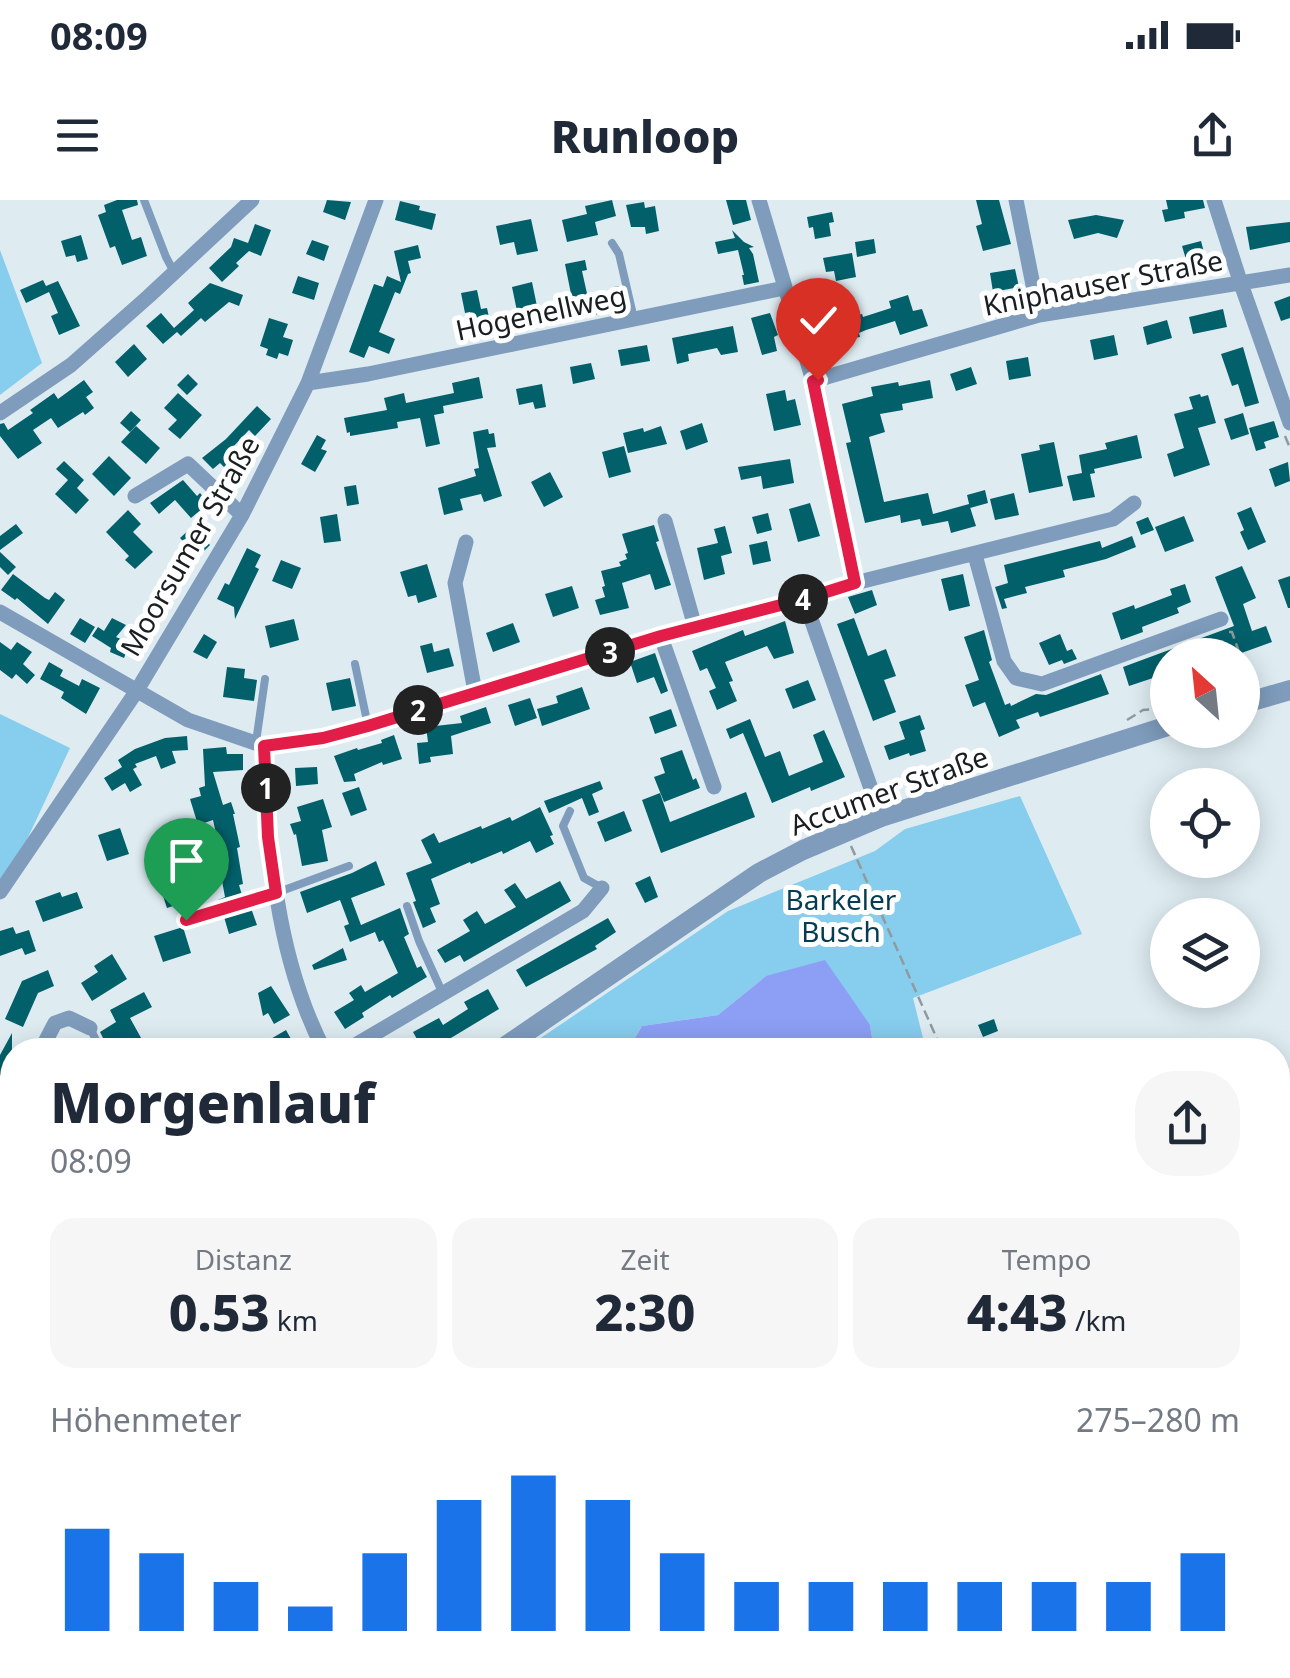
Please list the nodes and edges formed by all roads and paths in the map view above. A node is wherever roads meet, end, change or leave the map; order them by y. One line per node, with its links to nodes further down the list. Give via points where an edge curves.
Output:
1 (144, 200): 8 (lane)
2 (252, 200): 8 (street)
3 (376, 200): 15 (street, Moorsumer Straße)
4 (759, 200): 11 (street)
5 (1016, 200): 12 (street)
6 (1214, 200): 10 (street)
7 (612, 244): 13 (lane)
8 (174, 272): 16 (street, via 70,365)
9 (1290, 275): 10 (street, Kniphauser Straße)
10 (1240, 282): 12 (street, Kniphauser Straße); 17 (street)
11 (784, 288): 13 (street, Hogenellweg); 14 (street)
12 (1039, 315): 14 (street, Kniphauser Straße)
13 (634, 319): 15 (street, Hogenellweg)
14 (813, 381): 24 (street)
15 (308, 383): 20 (street, Moorsumer Straße)
16 (0, 413)
17 (1290, 423)
18 (135, 496): 20 (street, via 188,464)
19 (1134, 503): 23 (street, via 1113,519)
20 (242, 515): 34 (street, Moorsumer Straße)
21 (665, 521): 28 (street)
22 (466, 542): 35 (street, via 456,583)
23 (974, 555): 24 (street); 27 (street, via 1004,661 1016,678 1042,684)
24 (855, 583): 25 (street)
25 (804, 599): 28 (street); 42 (street)
26 (0, 612): 34 (street)
27 (1221, 619): 30 (path)
28 (695, 627): 29 (street)
29 (661, 636): 35 (street); 40 (street)
30 (1234, 638)
31 (355, 664): 37 (lane)
32 (265, 679): 39 (lane)
33 (1290, 690): 36 (street)
34 (136, 692): 39 (street, via 188,720); 46 (street, Moorsumer Straße)
35 (475, 692): 37 (street)
36 (1260, 695)
37 (368, 726): 39 (street)
38 (1150, 732): 42 (street, Accumer Straße)
39 (260, 744): 47 (street)
40 (714, 787)
41 (570, 811): 45 (lane, via 563,826 584,878)
42 (881, 817): 43 (street, Accumer Straße)
43 (844, 831): 56 (street, Accumer Straße, via 759,873); 57 (path)
44 (349, 866): 47 (lane)
45 (602, 888): 50 (street, via 583,911)
46 (0, 892)
47 (276, 893): 49 (lane); 54 (street, via 300,995)
48 (407, 906): 50 (lane)
49 (186, 920)
50 (443, 994): 55 (street)
51 (90, 1028): 52 (street, via 69,1018 56,1022); 53 (lane)
52 (47, 1038)
53 (95, 1038)
54 (319, 1038)
55 (368, 1038)
56 (518, 1038)
57 (937, 1038)

